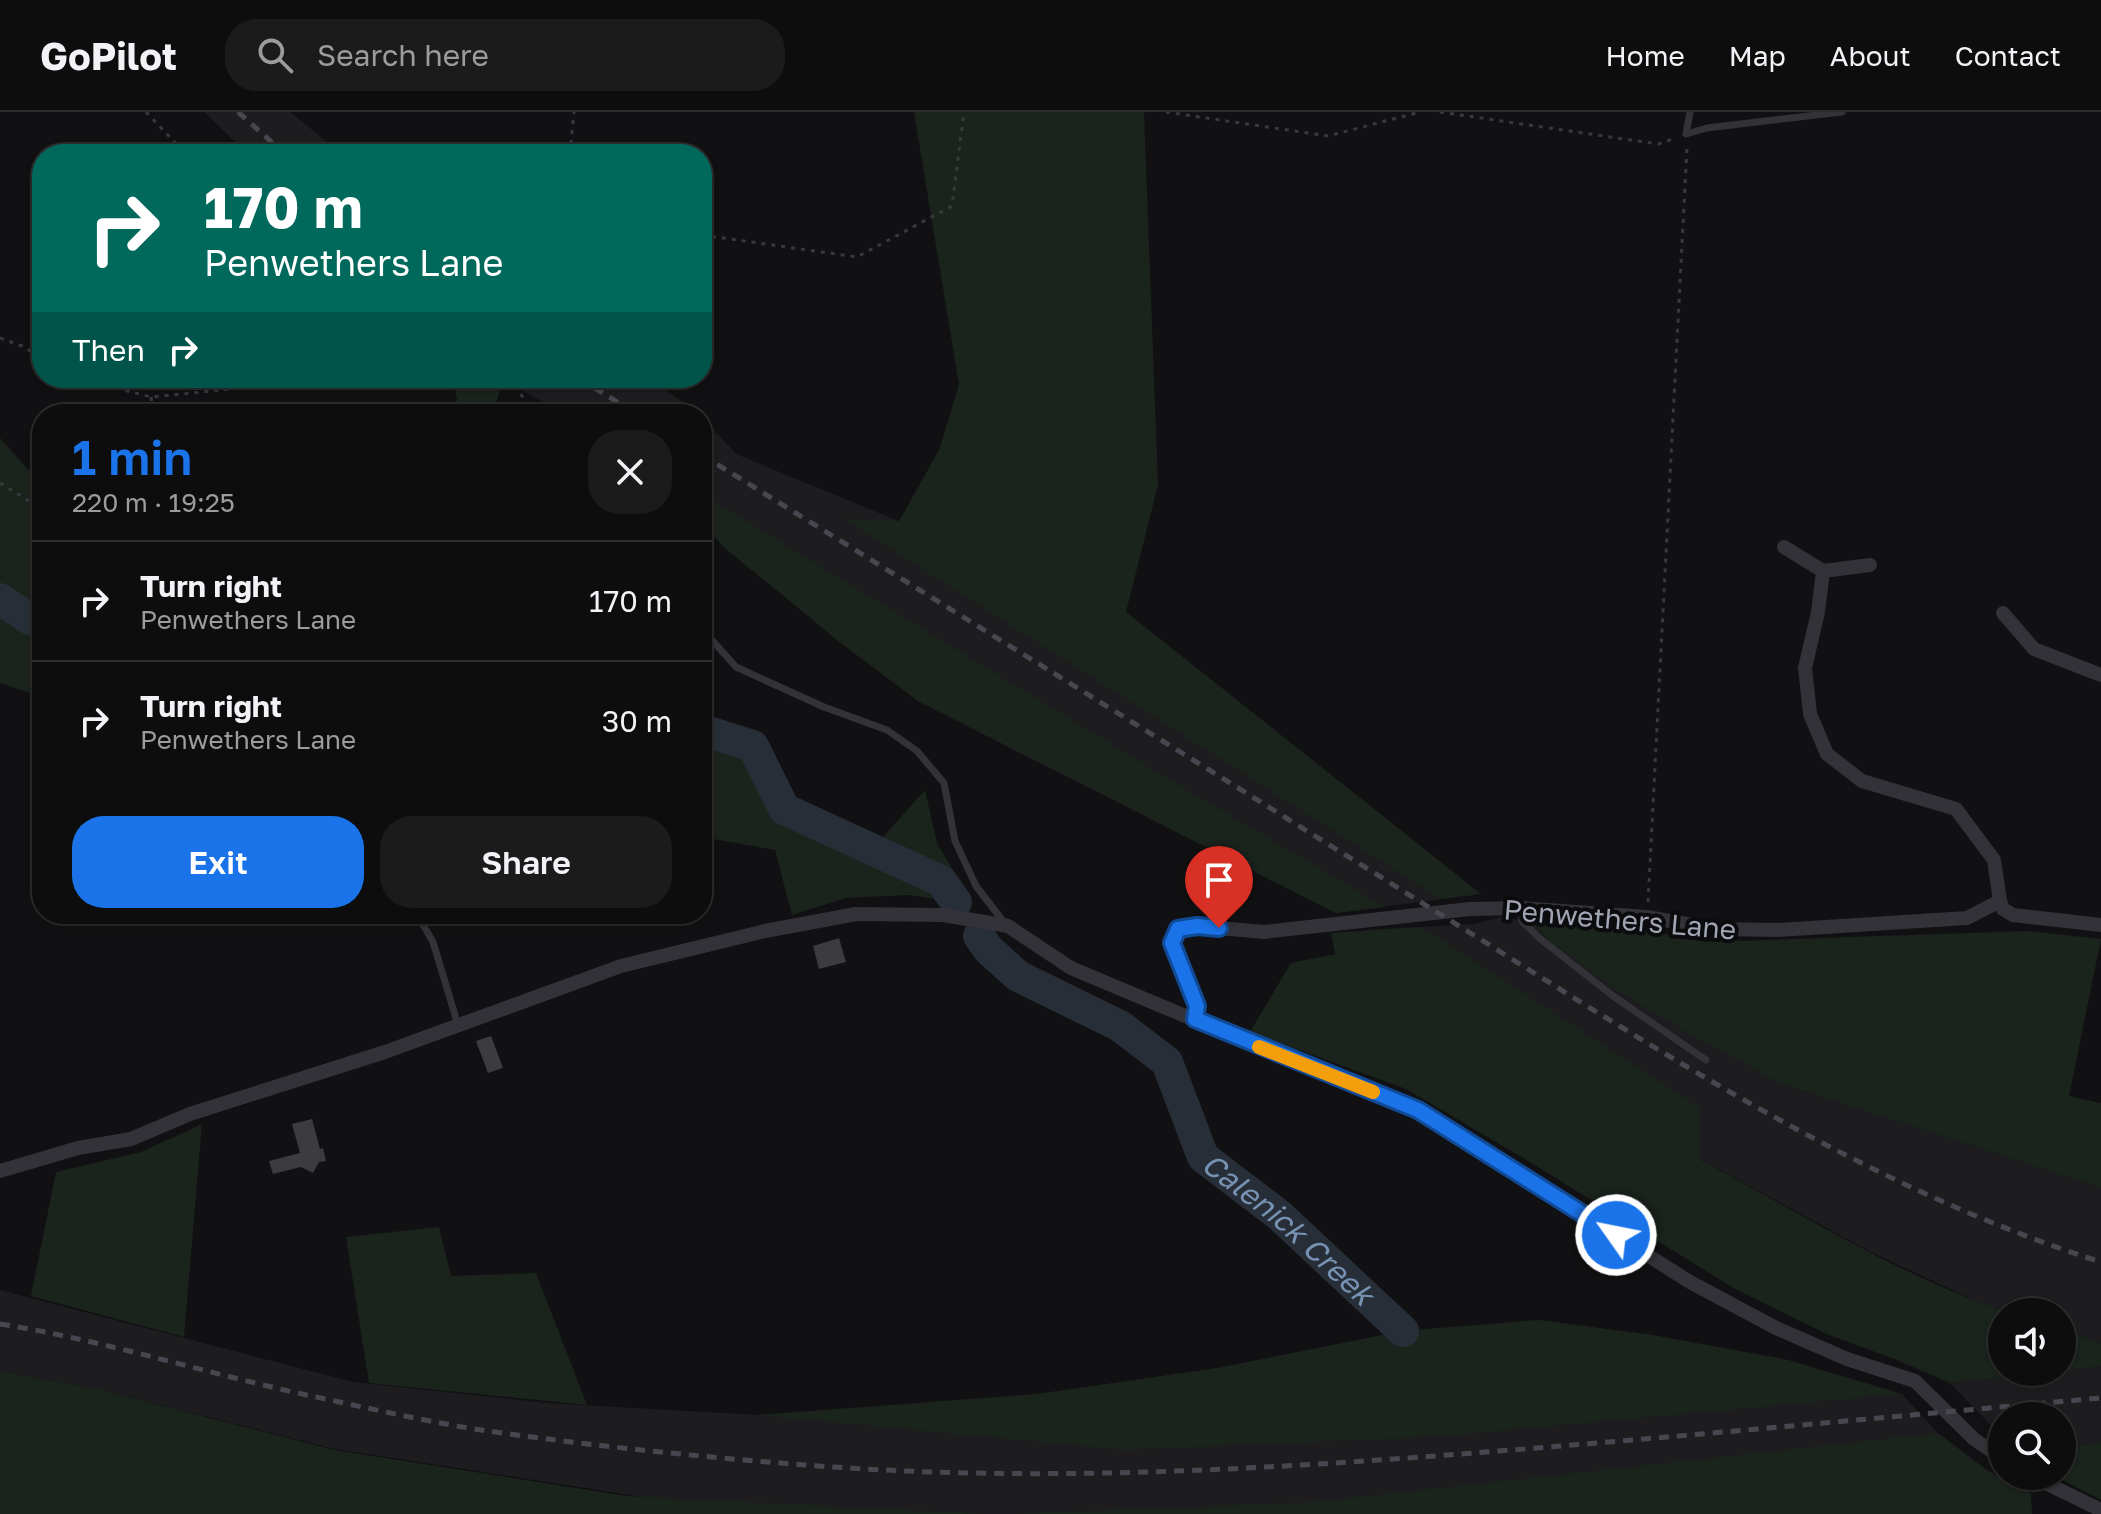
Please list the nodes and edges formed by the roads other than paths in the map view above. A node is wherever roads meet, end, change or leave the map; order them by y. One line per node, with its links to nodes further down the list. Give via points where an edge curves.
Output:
1 (1690, 112): 2 (lane, via 1686,134)
2 (1842, 112)
3 (1784, 547): 5 (street)
4 (1870, 565): 5 (street)
5 (1823, 571): 9 (street, via 1805,668 1810,714 1827,754 1862,781 1956,809 1994,860)
6 (2003, 613): 8 (street, via 2034,649)
7 (712, 640): 13 (lane, via 736,667 887,730 917,751 944,783 955,841 976,886)
8 (2101, 675)
9 (2000, 901): 10 (street, Penwethers Lane, via 1967,918 1778,930 1715,929 1647,917); 12 (street, via 2013,915)
10 (1521, 908): 14 (street, Penwethers Lane, via 1264,932 1178,929 1172,943 1197,1006); 16 (lane, via 1522,921 1538,937)
11 (423, 924): 15 (lane)
12 (2101, 925)
13 (1008, 926): 14 (street, via 1071,968); 15 (street, via 943,915 856,914 621,966)
14 (1195, 1019): 18 (street, via 1418,1110 1690,1282 1776,1328 1915,1381)
15 (458, 1025): 17 (street, via 190,1114 131,1139)
16 (1706, 1060)
17 (0, 1171)
18 (1988, 1448)
19 (2060, 1490): 20 (street)
20 (2101, 1510)

